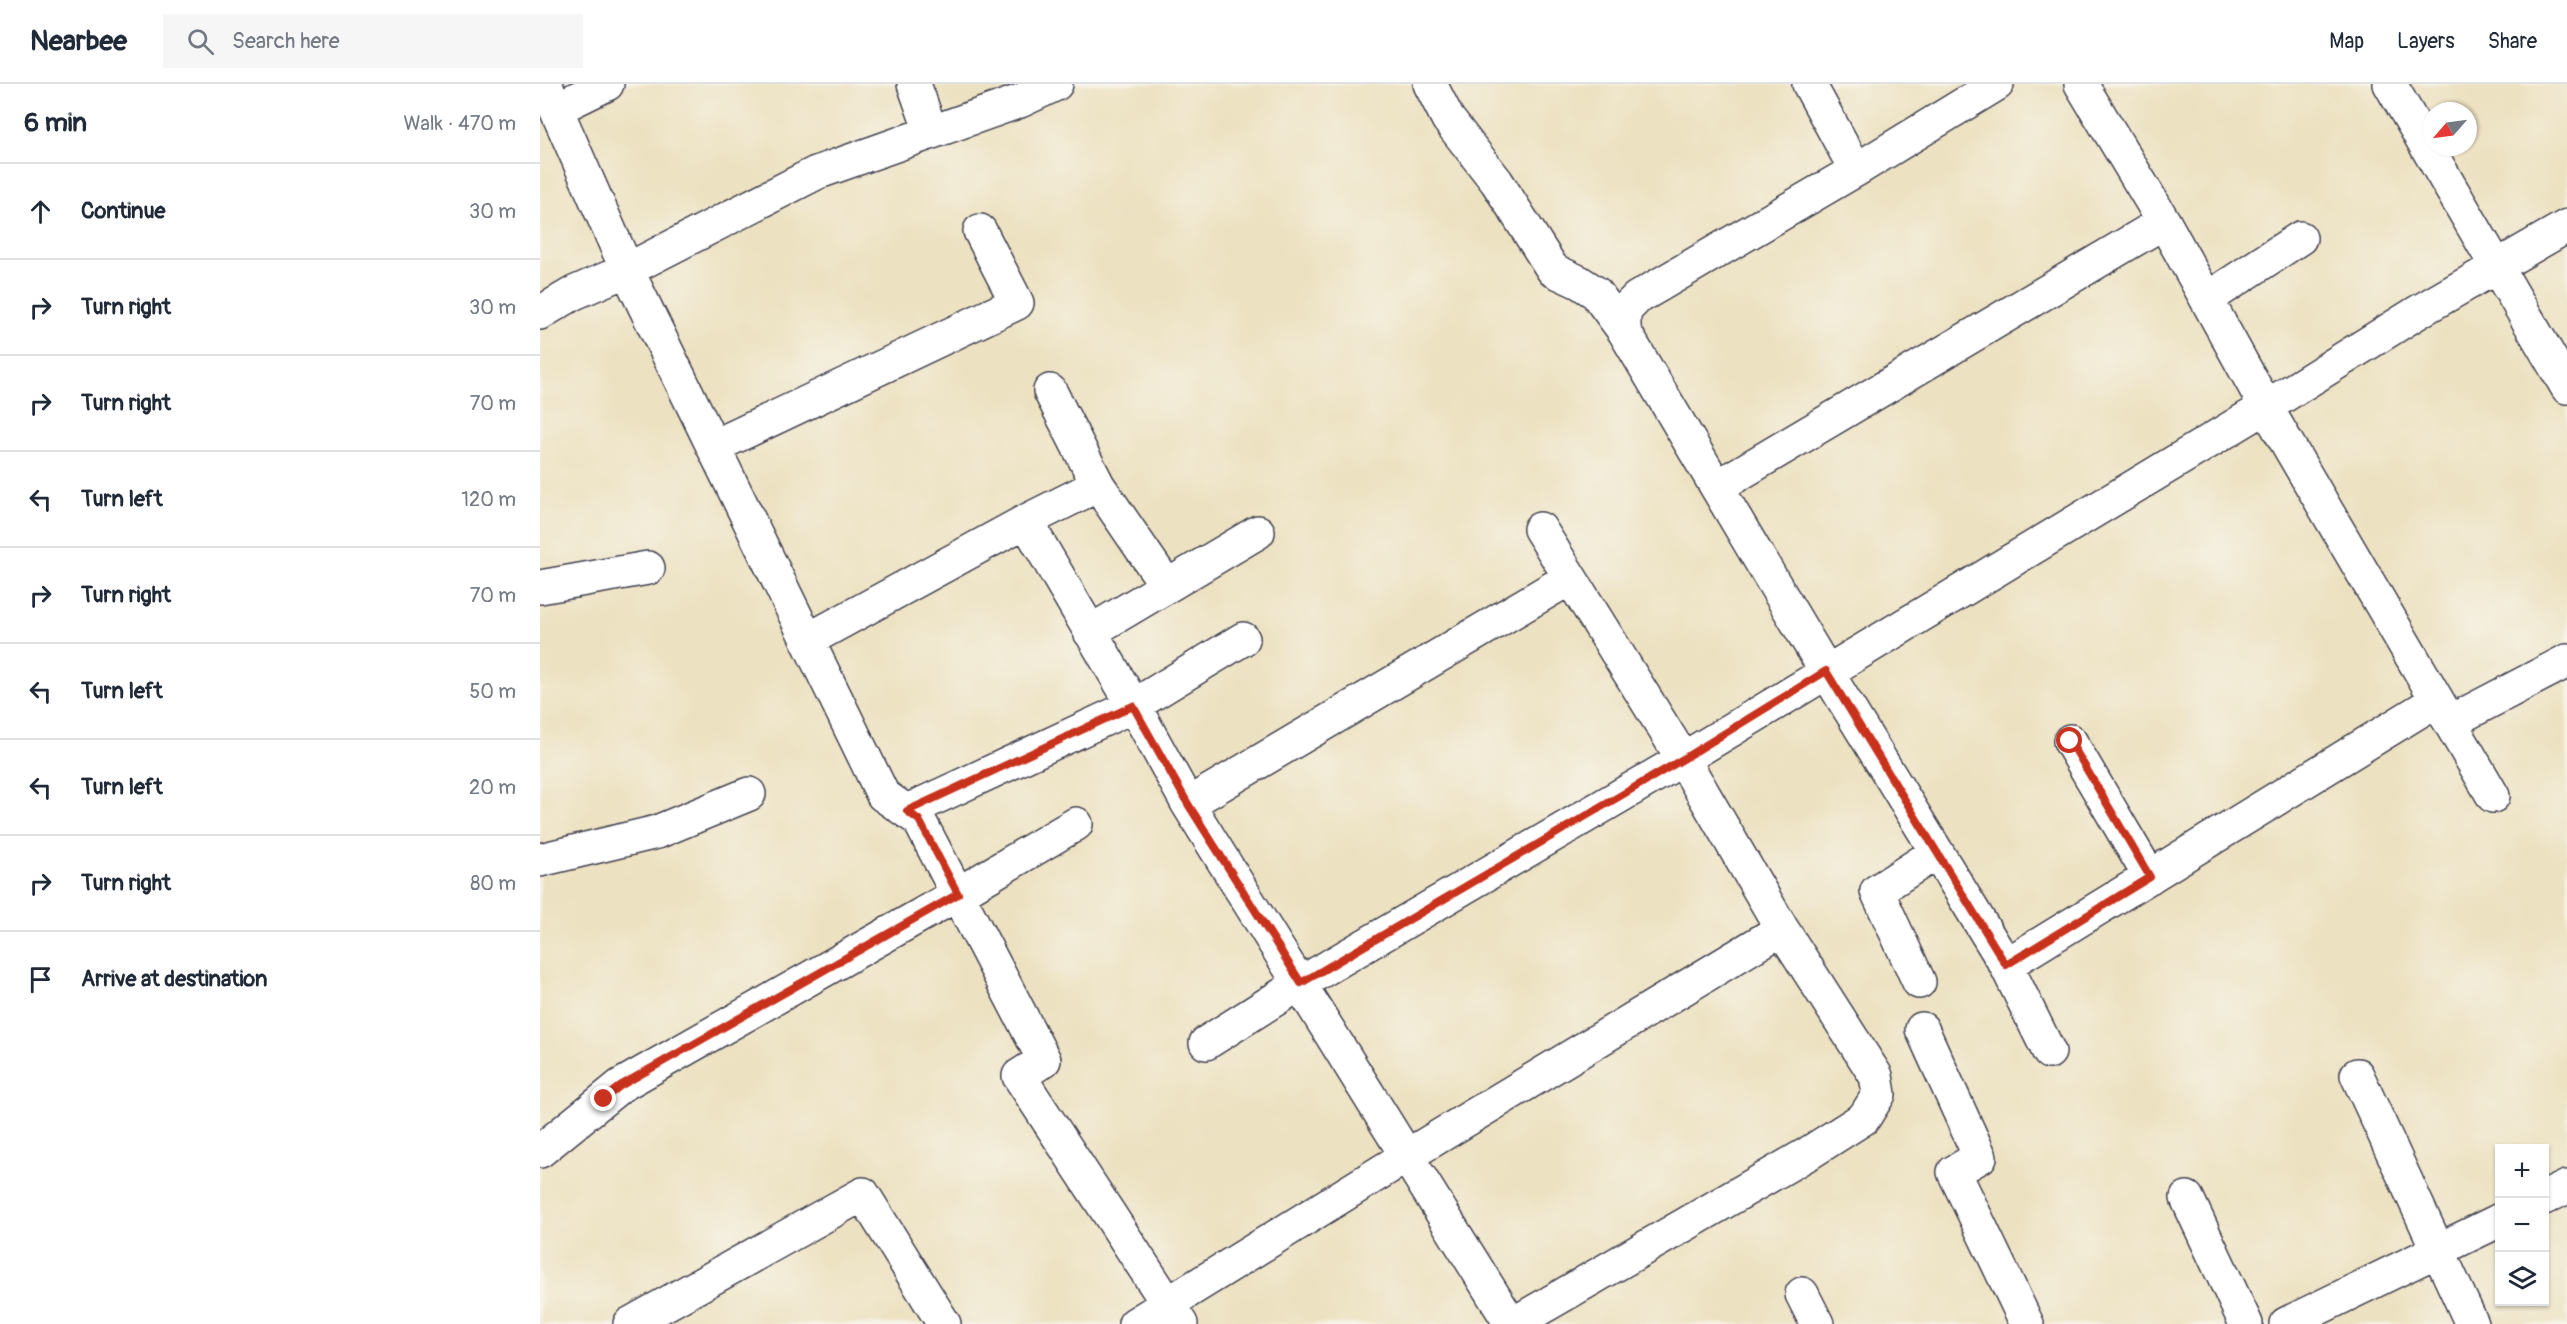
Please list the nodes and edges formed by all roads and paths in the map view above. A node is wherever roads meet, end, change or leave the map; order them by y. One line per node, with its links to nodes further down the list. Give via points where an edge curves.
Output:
1 (607, 84): 9 (street)
2 (914, 84): 10 (street)
3 (1056, 84): 10 (street)
4 (1430, 84): 20 (street, via 1448,119 1497,182 1553,270 1596,293)
5 (1809, 84): 11 (street)
6 (1997, 84): 11 (street)
7 (2081, 84): 12 (street)
8 (2390, 84): 16 (street)
9 (551, 96): 17 (street)
10 (932, 132): 17 (street, via 816,173)
11 (1856, 170): 20 (street, via 1637,298 1624,311)
12 (2164, 222): 18 (street); 26 (street)
13 (2567, 226): 16 (street)
14 (980, 231): 24 (street, via 1017,303)
15 (2300, 238): 18 (street)
16 (2496, 266): 21 (street); 23 (street)
17 (627, 270): 19 (street); 24 (street)
18 (2207, 299): 23 (street)
19 (540, 313)
20 (1624, 331): 26 (street)
21 (2567, 387)
22 (1050, 391): 25 (street)
23 (2266, 407): 38 (street); 40 (street)
24 (713, 447): 36 (street)
25 (1098, 485): 27 (street); 32 (street)
26 (1717, 487): 38 (street)
27 (1026, 521): 34 (street); 36 (street)
28 (1540, 529): 31 (street)
29 (1258, 532): 32 (street)
30 (648, 568): 33 (street)
31 (1570, 578): 42 (street); 45 (street)
32 (1167, 586): 34 (street)
33 (540, 587)
34 (1090, 632): 39 (street)
35 (1243, 639): 39 (street)
36 (808, 640): 46 (street, via 884,795)
37 (2567, 661): 40 (street)
38 (1826, 671): 42 (street); 48 (street)
39 (1133, 706): 45 (street); 46 (street)
40 (2444, 711): 44 (street); 50 (street)
41 (2070, 741): 50 (street)
42 (1683, 759): 52 (street); 55 (street)
43 (749, 794): 49 (street, via 657,832)
44 (2493, 796)
45 (1188, 804): 55 (street)
46 (907, 811): 51 (street, via 919,820)
47 (1076, 824): 51 (street)
48 (1937, 852): 53 (street); 54 (street, via 1877,891)
49 (540, 860)
50 (2150, 877): 53 (street)
51 (958, 894): 60 (street, via 620,1086); 68 (street, via 1044,1060 1019,1076)
52 (1782, 929): 61 (street); 72 (street, via 1876,1076 1879,1094 1864,1118)
53 (2006, 965): 58 (street)
54 (1919, 982)
55 (1301, 983): 57 (street); 61 (street)
56 (1922, 1029): 74 (street, via 1980,1157 1954,1172)
57 (1206, 1043)
58 (2049, 1052)
59 (2357, 1075): 66 (street)
60 (540, 1151)
61 (1405, 1157): 68 (street); 72 (street)
62 (2567, 1187): 63 (street)
63 (2549, 1196)
64 (2187, 1198): 75 (street)
65 (2495, 1222): 66 (street)
66 (2438, 1250): 76 (street); 77 (street)
67 (1802, 1294): 73 (street)
68 (1174, 1313): 71 (street)
69 (638, 1322): 70 (street, via 863,1194)
70 (944, 1324)
71 (1135, 1324)
72 (1512, 1324)
73 (1817, 1324)
74 (2027, 1324)
75 (2246, 1324)
76 (2286, 1324)
77 (2472, 1324)

